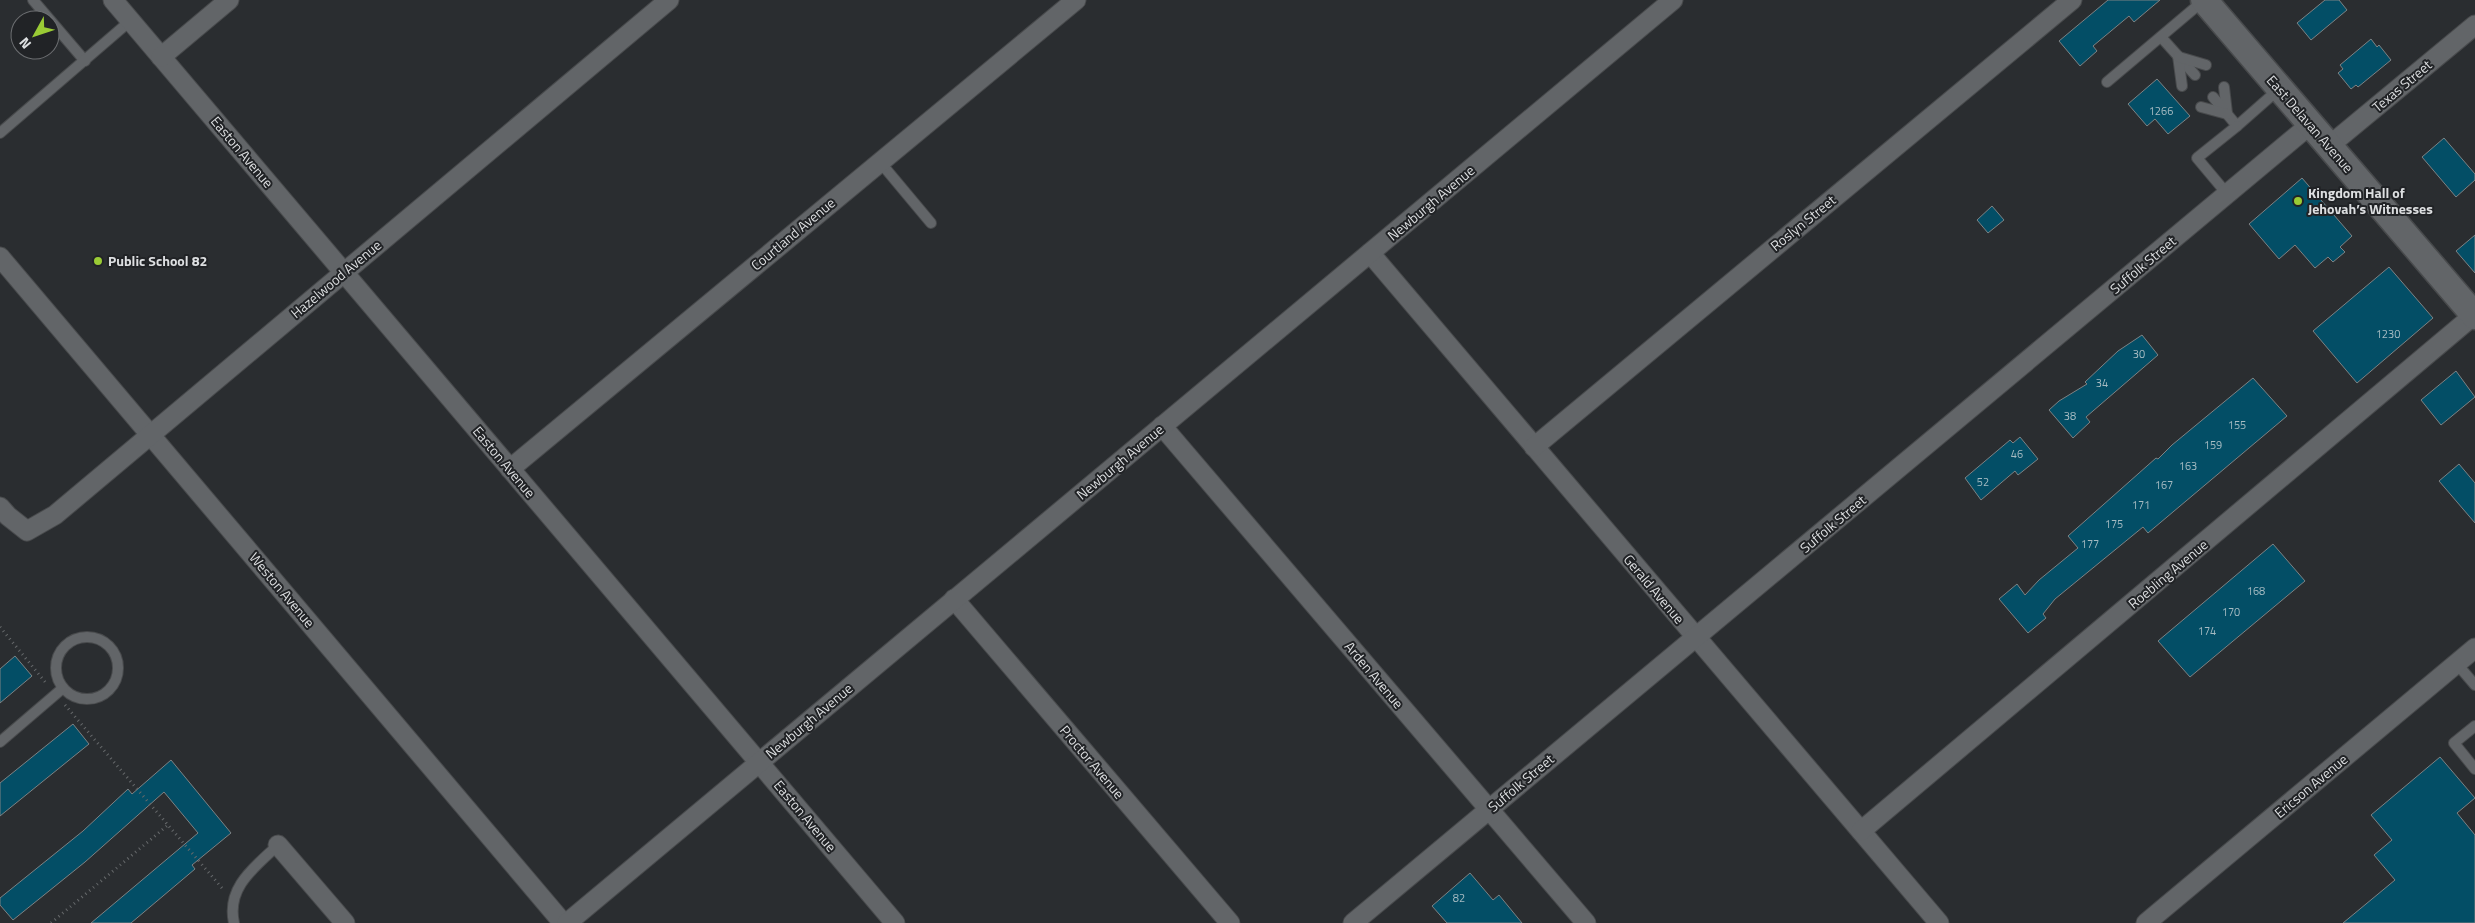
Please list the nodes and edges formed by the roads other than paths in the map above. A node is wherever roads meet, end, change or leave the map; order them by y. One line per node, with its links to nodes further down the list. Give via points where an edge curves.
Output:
1 (33, 0): 14 (lane)
2 (113, 0): 9 (street, Easton Avenue)
3 (229, 0): 13 (street)
4 (670, 0): 33 (street, Hazelwood Avenue)
5 (1076, 0): 28 (street, Courtland Avenue)
6 (1672, 0): 31 (street, Newburgh Avenue)
7 (2072, 0): 37 (street, Roslyn Street)
8 (2204, 0): 11 (lane); 20 (street, East Delavan Avenue)
9 (130, 21): 13 (street, Easton Avenue); 14 (lane)
10 (2475, 25): 27 (street, Texas Street)
11 (2161, 37): 12 (lane); 17 (lane)
12 (2178, 56): 15 (lane); 16 (lane); 18 (lane)
13 (161, 57): 33 (street, Easton Avenue)
14 (84, 61): 26 (lane)
15 (2206, 65)
16 (2194, 75)
17 (2108, 82)
18 (2182, 86)
19 (2224, 87): 23 (lane)
20 (2280, 89): 24 (street, East Delavan Avenue); 25 (lane)
21 (2213, 97): 23 (lane)
22 (2201, 107): 23 (lane)
23 (2227, 114): 25 (lane)
24 (2310, 124): 27 (street, East Delavan Avenue); 29 (street, Suffolk Street)
25 (2238, 126): 29 (lane, via 2197,158)
26 (0, 133)
27 (2329, 146): 34 (street, East Delavan Avenue)
28 (880, 162): 30 (lane); 38 (street, Courtland Avenue)
29 (2228, 194): 41 (street, Suffolk Street)
30 (932, 223)
31 (1370, 254): 35 (street, Newburgh Avenue); 37 (street, Gerald Avenue)
32 (0, 257): 36 (street, Weston Avenue)
33 (344, 273): 36 (street, Hazelwood Avenue); 38 (street, Easton Avenue)
34 (2475, 315): 51 (street, Roebling Avenue)
35 (1162, 426): 40 (street, Newburgh Avenue); 50 (street, Arden Avenue)
36 (151, 435): 39 (street, Hazelwood Avenue, via 55,515 27,531); 55 (street, Weston Avenue)
37 (1534, 446): 41 (street, Gerald Avenue)
38 (510, 468): 48 (street, Easton Avenue)
39 (0, 507)
40 (954, 599): 48 (street, Newburgh Avenue); 57 (street, Proctor Avenue)
41 (1697, 638): 50 (street, Suffolk Street); 51 (street, Gerald Avenue)
42 (2475, 648): 43 (street, Ericson Avenue)
43 (2457, 664): 44 (lane); 61 (street, Ericson Avenue)
44 (2475, 685)
45 (60, 691): 45 (lane, via 82,699 92,699 106,692 116,679 118,669 112,650 105,643 86,637 68,644 57,660); 47 (lane)
46 (2475, 726): 49 (lane, via 2454,743)
47 (0, 742)
48 (759, 762): 55 (street, Newburgh Avenue); 56 (street, Easton Avenue)
49 (2475, 769)
50 (1490, 810): 58 (street, Suffolk Street); 59 (street, Arden Avenue)
51 (1861, 831): 60 (street, Gerald Avenue)
52 (278, 845): 53 (lane, via 240,882 232,911); 54 (street)
53 (234, 923)
54 (345, 923)
55 (565, 923)
56 (895, 923)
57 (1230, 923)
58 (1353, 923)
59 (1586, 923)
60 (1939, 923)
61 (2146, 923)

